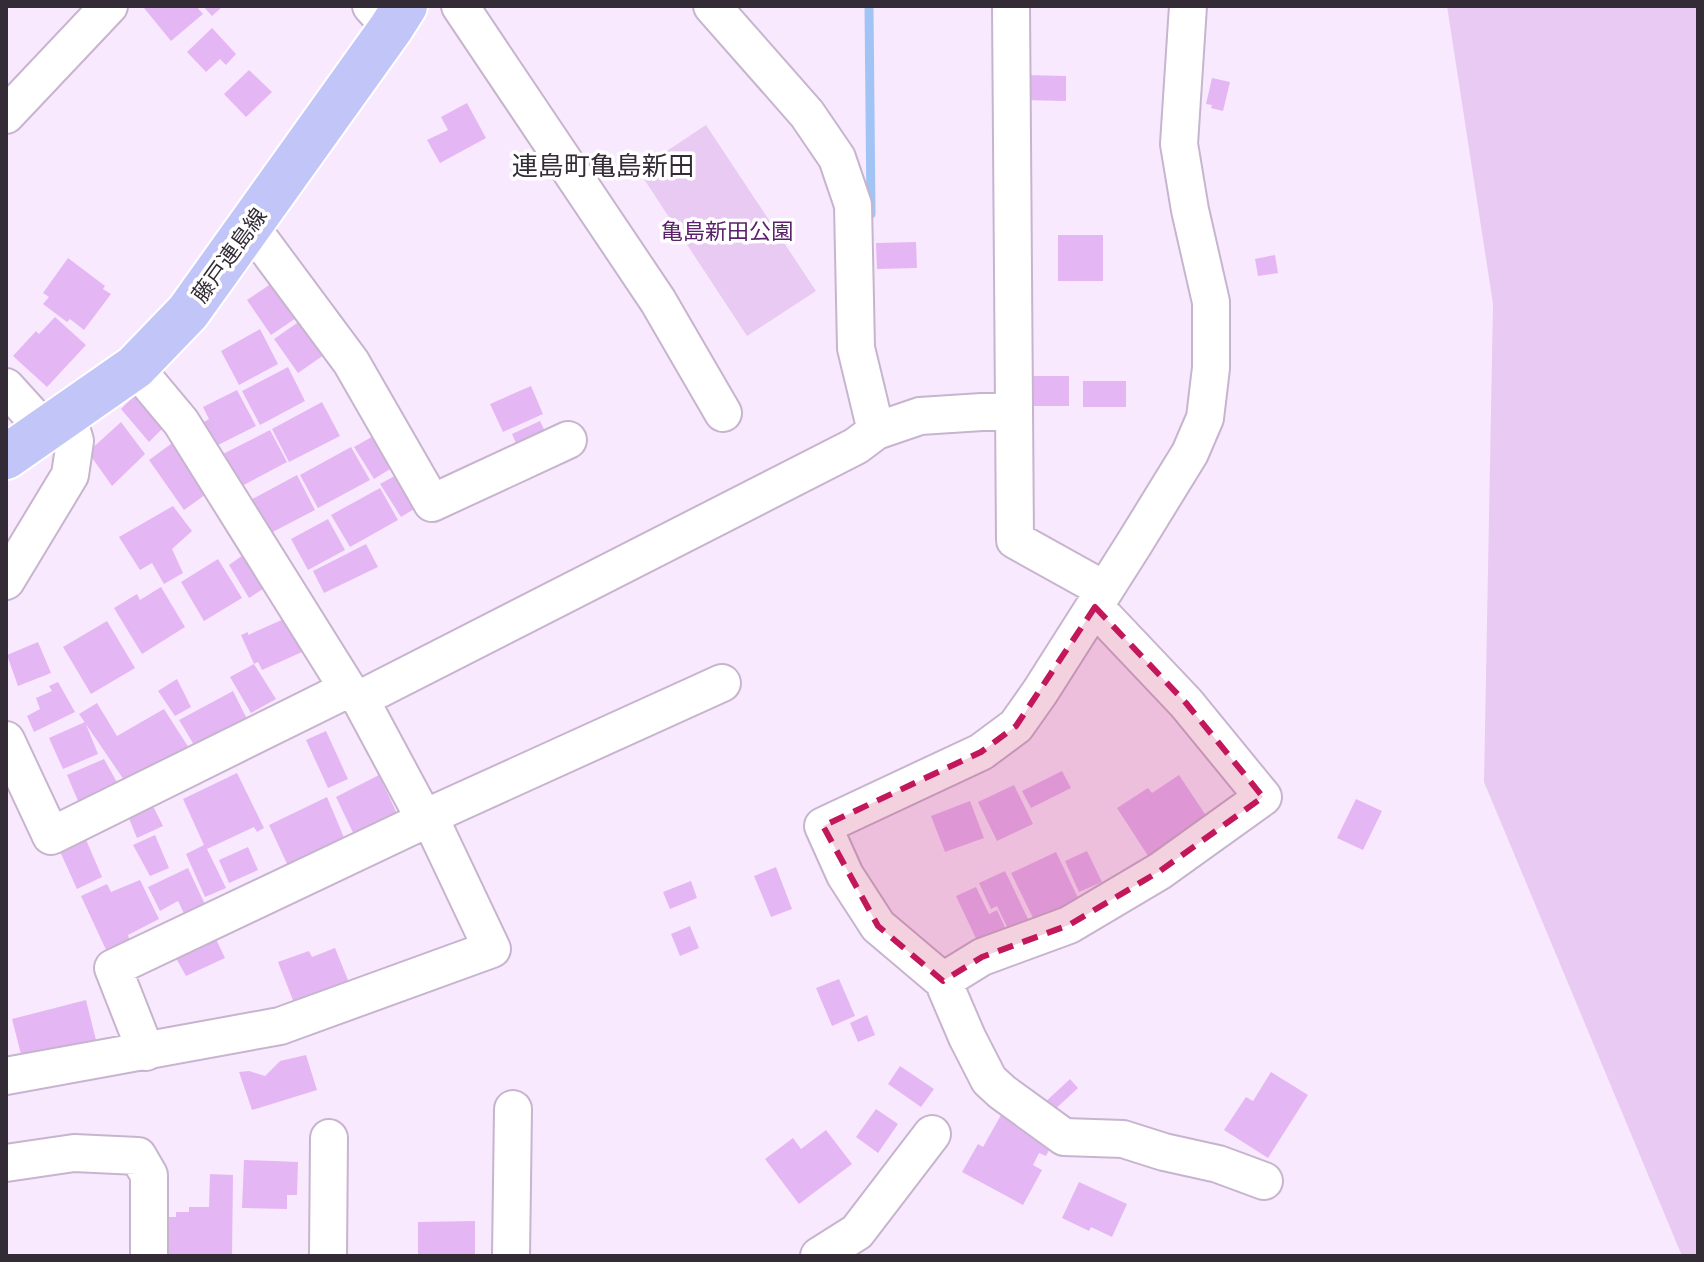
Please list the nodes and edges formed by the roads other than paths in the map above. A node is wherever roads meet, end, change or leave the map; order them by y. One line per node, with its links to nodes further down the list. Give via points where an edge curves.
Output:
1 (109, 6): 7 (street)
2 (460, 6): 12 (street, via 658,301)
3 (712, 6): 14 (street, via 807,114 837,158 853,205 856,348)
4 (1011, 6): 11 (street)
5 (1188, 6): 18 (street, via 1179,144 1211,302 1205,418 1190,453)
6 (389, 13): 8 (main road, 藤戸連島線)
7 (6, 115)
8 (250, 226): 9 (main road, 藤戸連島線, via 188,312); 15 (street, via 351,362 432,503)
9 (135, 367): 13 (main road, 藤戸連島線); 20 (street, via 181,422)
10 (6, 387): 13 (street)
11 (1013, 410): 14 (street, via 920,416); 18 (street, via 1015,540)
12 (723, 413)
13 (56, 422): 16 (main road, 藤戸連島線); 17 (street, via 75,441 70,475)
14 (876, 431): 20 (street, via 829,460)
15 (568, 440)
16 (6, 457)
17 (6, 581)
18 (1100, 598): 23 (street, via 1016,726 981,752 823,826 845,875 878,926); 23 (street, via 1263,797 1160,871 1069,925 982,957)
19 (722, 683): 22 (street)
20 (354, 694): 21 (street, via 51,836); 22 (street)
21 (6, 740)
22 (427, 818): 24 (street, via 113,968); 24 (street, via 492,949 280,1026)
23 (943, 981): 30 (street, via 989,1080 1064,1137 1123,1139)
24 (146, 1052): 25 (street)
25 (6, 1076)
26 (513, 1109): 33 (street)
27 (932, 1134): 34 (street, via 857,1232)
28 (329, 1138): 32 (street)
29 (6, 1163): 31 (street, via 74,1153 138,1156 149,1175)
30 (1264, 1181)
31 (149, 1256)
32 (328, 1256)
33 (511, 1256)
34 (819, 1256)

